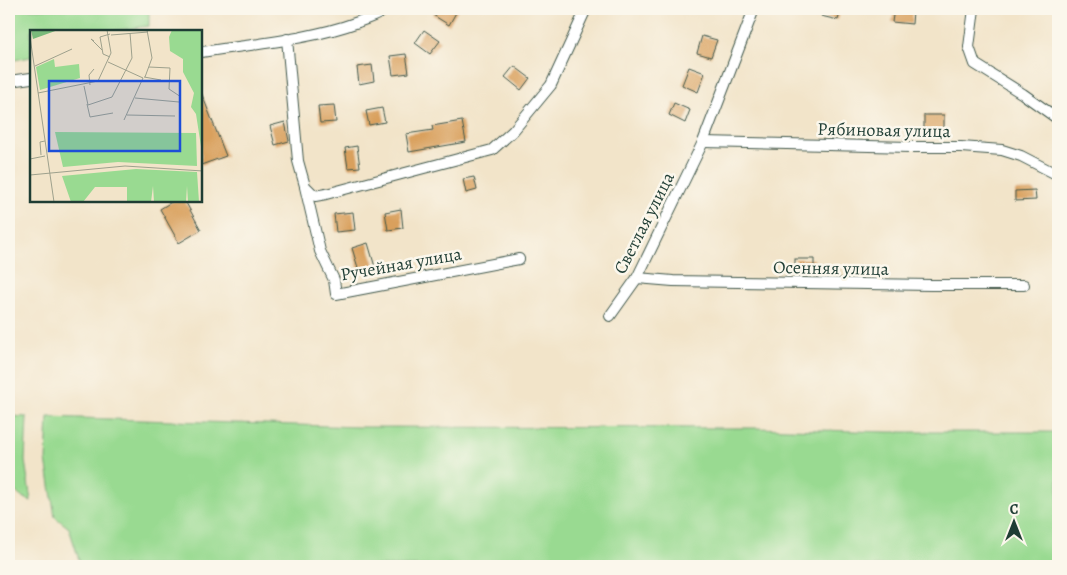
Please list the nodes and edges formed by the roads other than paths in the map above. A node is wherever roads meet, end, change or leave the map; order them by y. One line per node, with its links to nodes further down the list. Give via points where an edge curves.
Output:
1 (386, 9): 5 (street, via 338,29)
2 (586, 9): 12 (street, via 551,85 513,131 492,150 326,194 315,196)
3 (754, 9): 10 (street, Светлая улица)
4 (974, 9): 9 (street, via 969,47 975,64)
5 (287, 39): 6 (street); 12 (street, via 298,161)
6 (202, 52)
7 (30, 78): 8 (street)
8 (9, 81)
9 (1058, 120)
10 (703, 142): 11 (street, Рябиновая улица, via 1002,150); 14 (street, Светлая улица)
11 (1058, 175)
12 (305, 186): 13 (street, Ручейная улица, via 320,251 334,280 336,294)
13 (519, 259)
14 (637, 278): 15 (street, Осенняя улица, via 682,282); 16 (street, Светлая улица)
15 (1024, 285)
16 (610, 316)

